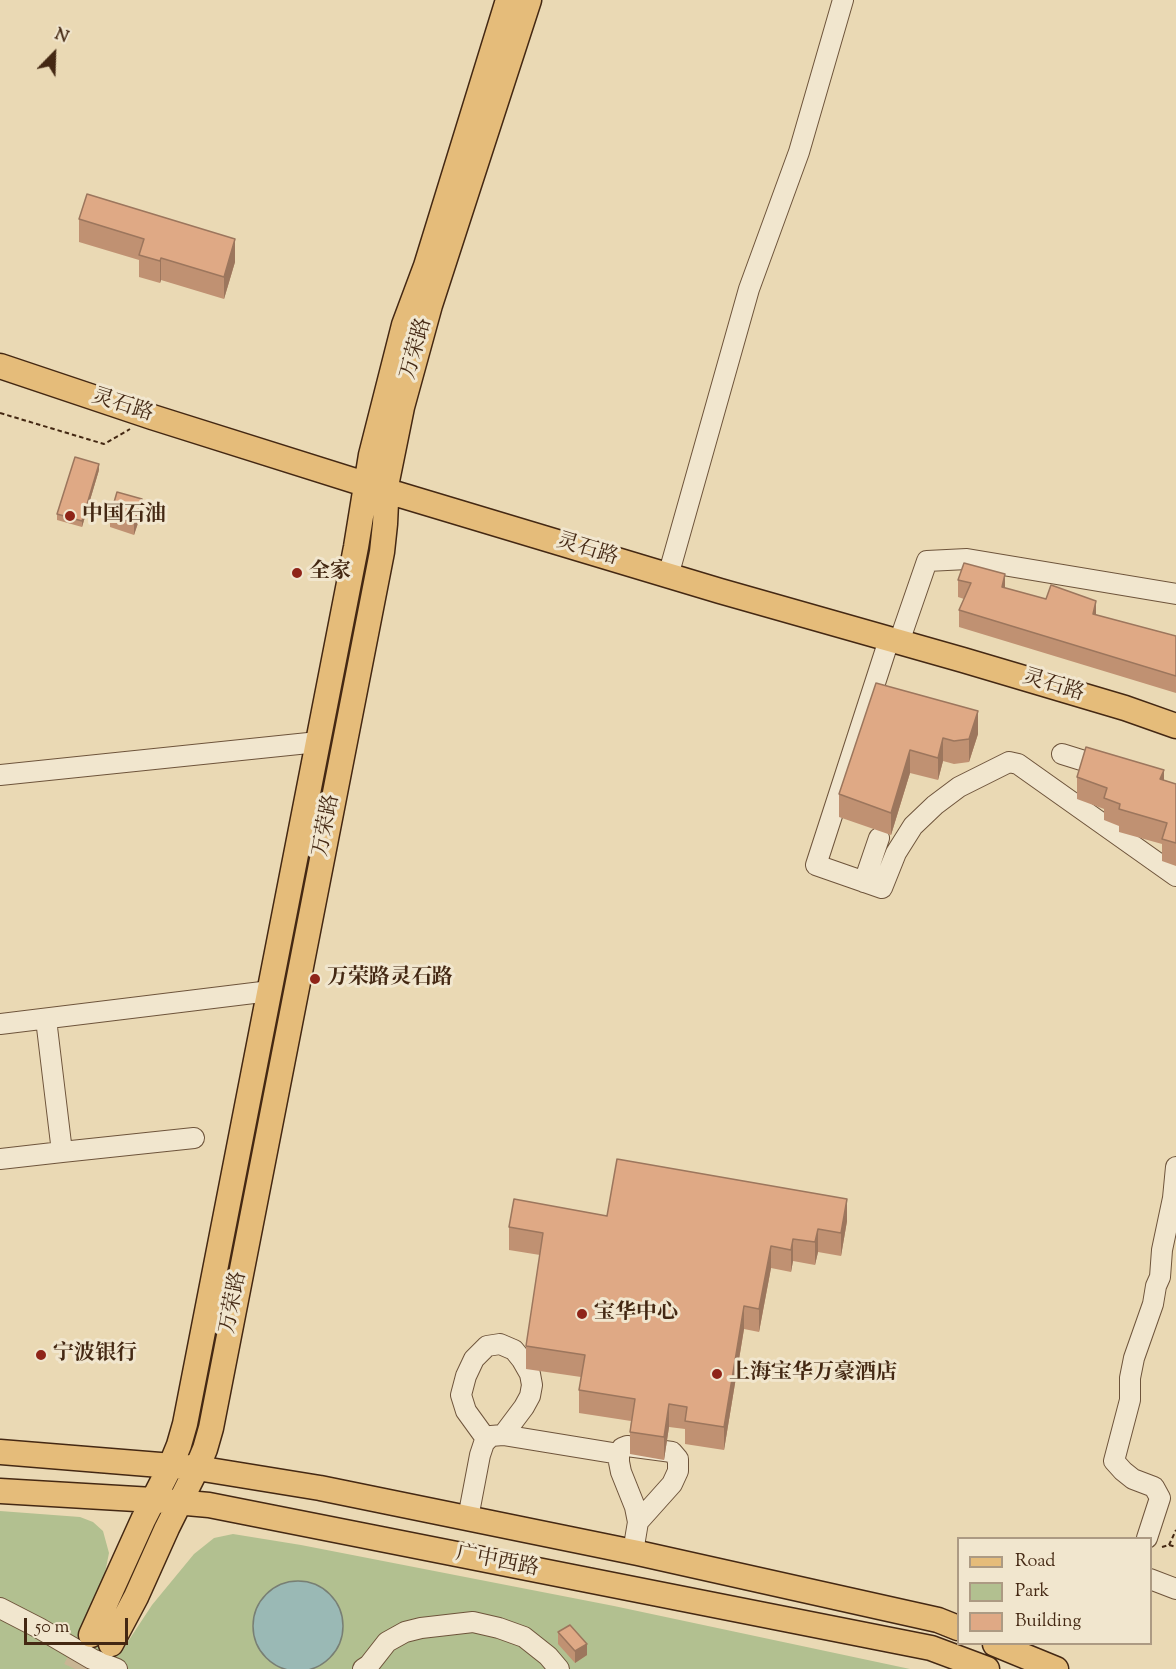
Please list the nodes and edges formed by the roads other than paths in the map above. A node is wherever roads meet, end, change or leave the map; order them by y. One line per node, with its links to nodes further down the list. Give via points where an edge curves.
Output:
1 (508, 0): 6 (main road, 万荣路, via 383,402)
2 (529, 0): 6 (main road, 万荣路, via 415,356 393,449)
3 (843, 0): 7 (street, via 799,152 749,289)
4 (0, 366): 6 (main road, 灵石路)
5 (0, 382): 6 (main road, 灵石路, via 152,435)
6 (375, 494): 7 (main road, 灵石路); 9 (main road, 灵石路); 12 (main road, 万荣路, via 356,547); 29 (main road, 万荣路, via 382,552 211,1428)
7 (668, 576): 9 (main road, 灵石路)
8 (1176, 594): 9 (street, via 967,560 927,561)
9 (893, 646): 10 (main road, 灵石路, via 1125,708); 11 (main road, 灵石路); 18 (street, via 816,865)
10 (1176, 726)
11 (1176, 737)
12 (318, 742): 15 (street); 19 (main road, 万荣路)
13 (1062, 754): 14 (street)
14 (1125, 773)
15 (0, 775)
16 (879, 838): 18 (street)
17 (1176, 876): 18 (street, via 1152,852 1018,764 1009,762 959,787 913,826 896,853 882,888)
18 (864, 882)
19 (270, 991): 20 (street); 28 (main road, 万荣路, via 185,1424)
20 (46, 1019): 21 (street); 23 (street)
21 (0, 1024)
22 (194, 1138): 23 (street)
23 (62, 1152): 24 (street)
24 (0, 1159)
25 (1176, 1167): 35 (street, via 1160,1277 1134,1358 1130,1400 1114,1461 1133,1479 1154,1487 1160,1498)
26 (0, 1452): 28 (main road, 广中西路)
27 (619, 1454): 33 (street, via 495,1438 484,1443); 34 (street, via 621,1472); 34 (street, via 627,1446 672,1452 678,1459 672,1484)
28 (170, 1467): 29 (main road, 广中西路); 31 (main road, 万荣路)
29 (197, 1468): 32 (main road, 万荣路); 33 (main road, 广中西路)
30 (0, 1491): 31 (main road, 广中西路)
31 (153, 1500): 32 (main road, 广中西路); 32 (main road, 万荣路, via 101,1639 136,1598)
32 (180, 1502): 45 (main road, 广中西路, via 931,1648)
33 (468, 1518): 36 (main road, 广中西路)
34 (639, 1522): 36 (street)
35 (1152, 1539)
36 (633, 1552): 40 (main road, 广中西路, via 938,1620)
37 (1152, 1580): 38 (street)
38 (1176, 1589)
39 (0, 1608): 42 (street)
40 (957, 1628)
41 (997, 1645): 46 (main road)
42 (117, 1669)
43 (363, 1669): 44 (street, via 387,1642 405,1632 473,1622 524,1637)
44 (559, 1669)
45 (987, 1669)
46 (1056, 1669)

